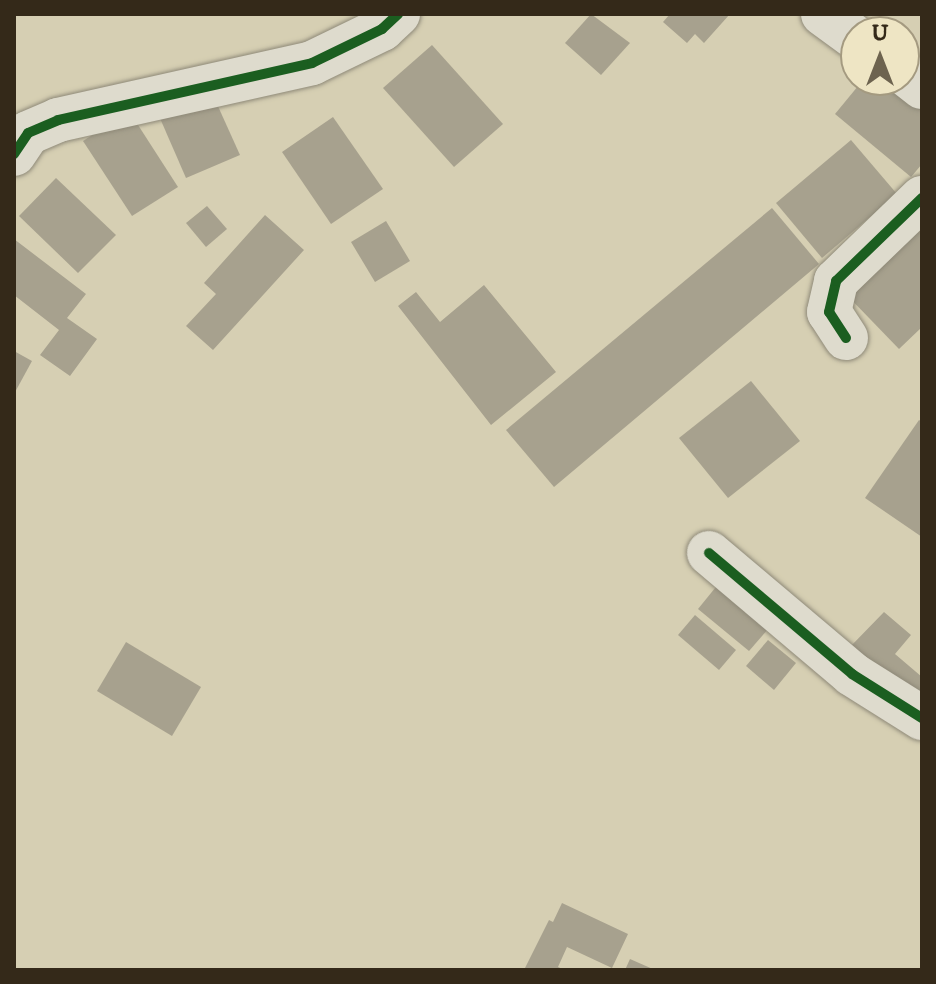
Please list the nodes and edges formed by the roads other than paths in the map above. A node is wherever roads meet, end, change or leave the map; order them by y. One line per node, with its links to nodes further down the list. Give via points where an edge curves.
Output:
1 (398, 14): 4 (street, via 382,29 312,63 58,120 28,133)
2 (823, 14): 3 (street)
3 (840, 26)
4 (14, 154)
5 (922, 198): 6 (street, via 836,281 829,312)
6 (846, 338)
7 (709, 553): 8 (street, via 805,638)
8 (922, 718)

